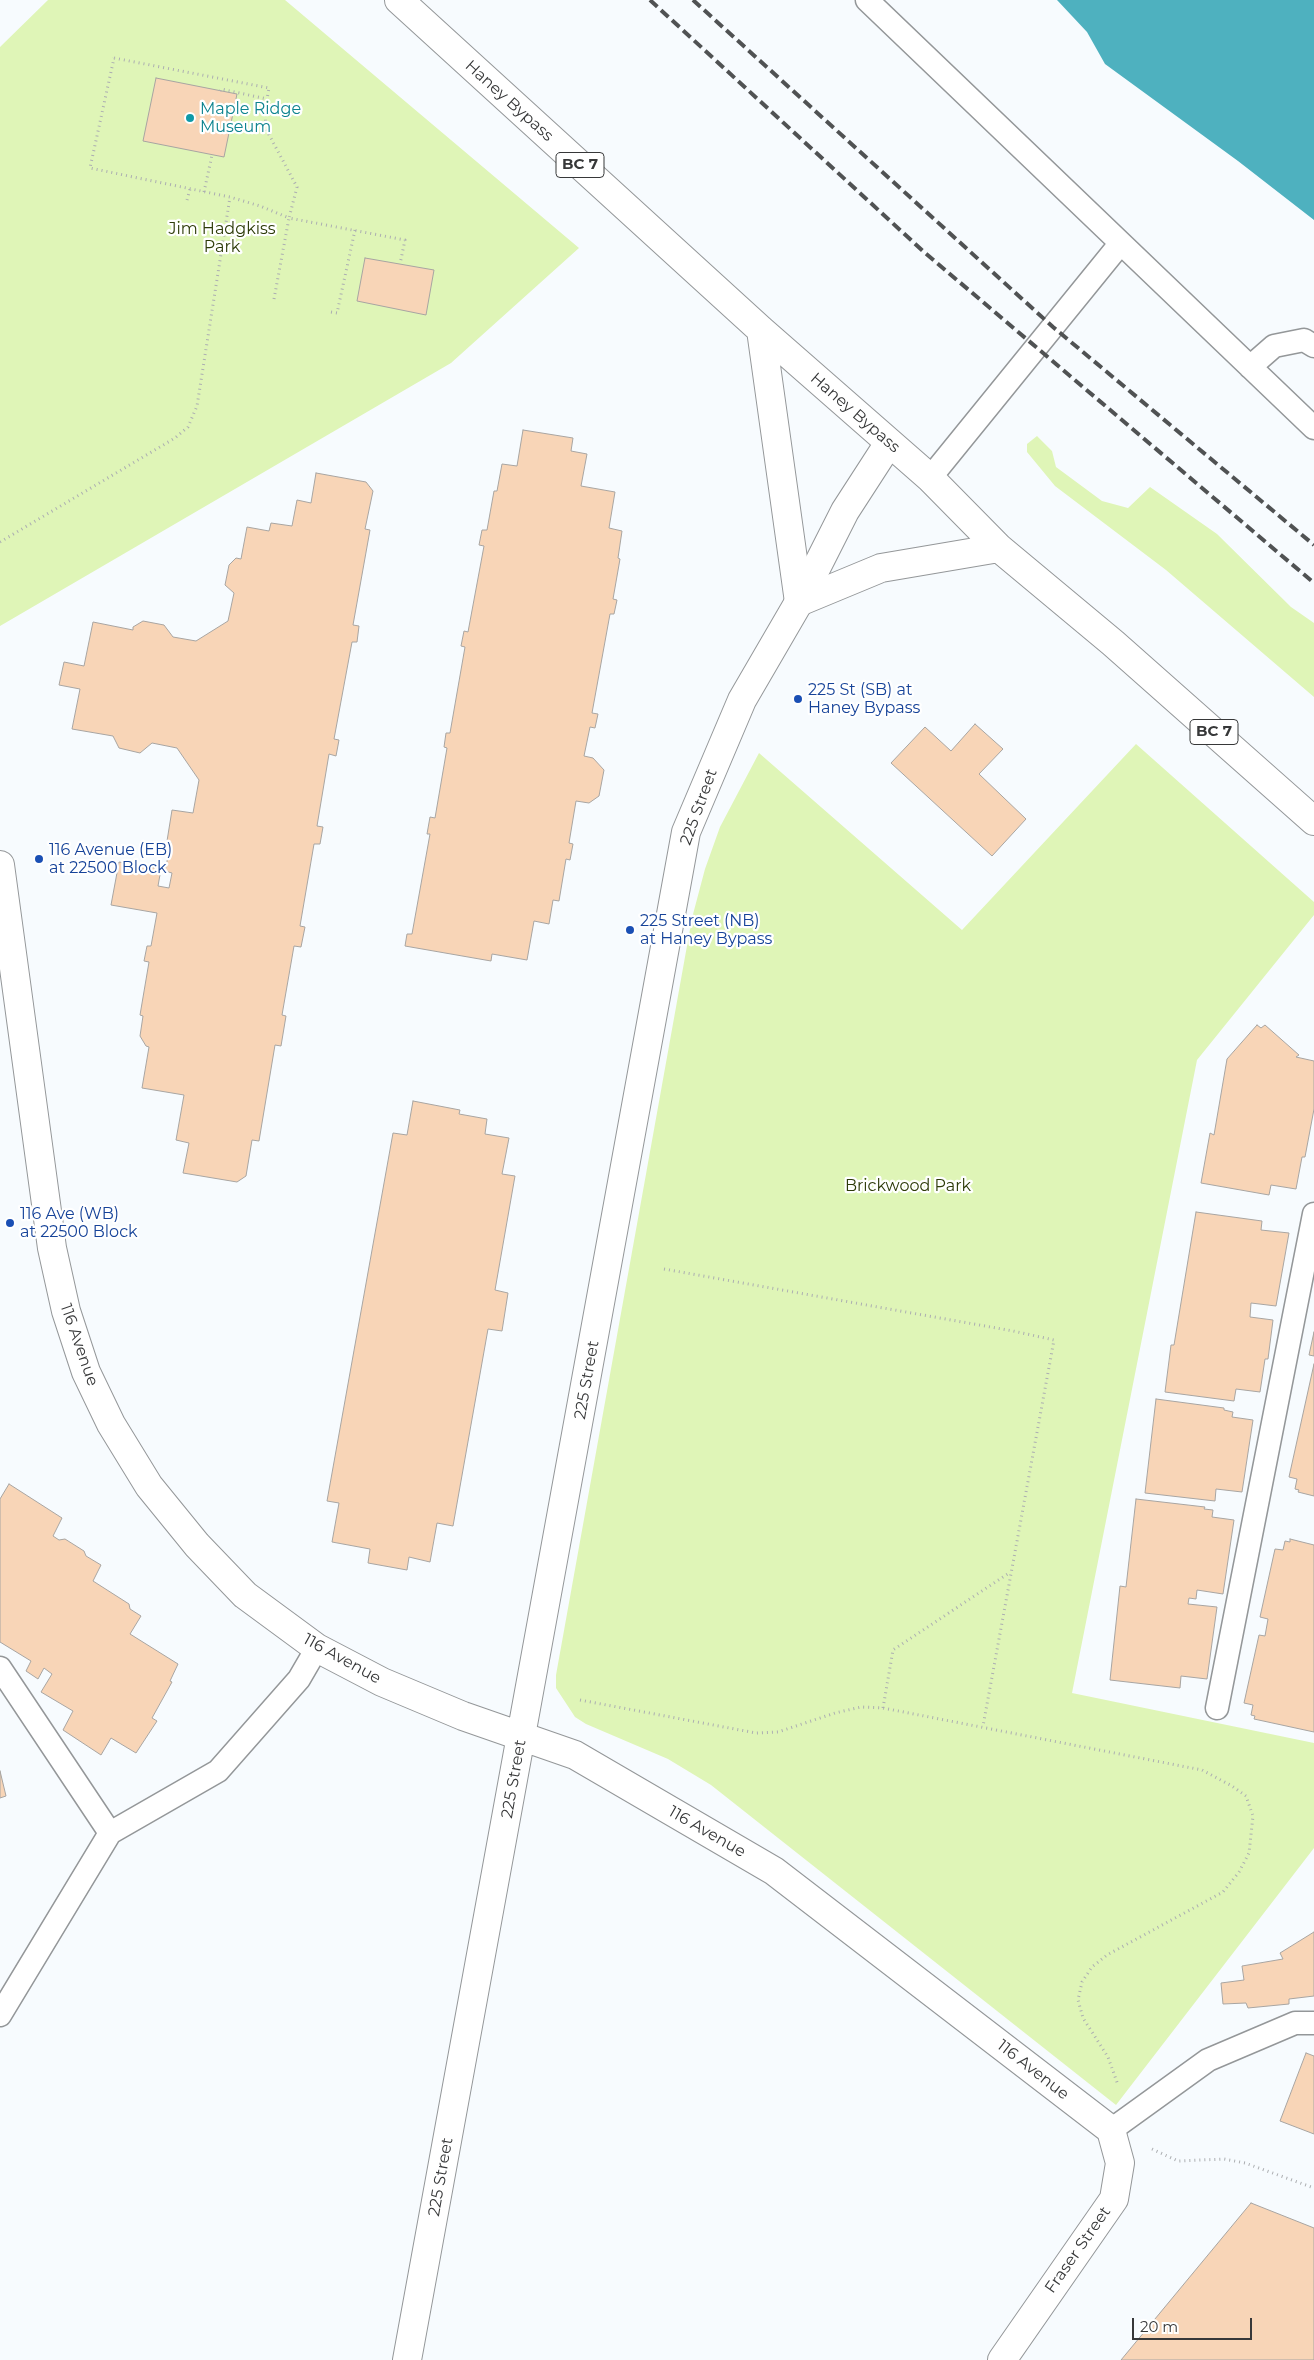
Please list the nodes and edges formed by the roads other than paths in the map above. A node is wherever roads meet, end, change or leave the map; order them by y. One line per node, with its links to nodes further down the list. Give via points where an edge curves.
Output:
1 (398, 0): 4 (main road, Haney Bypass / BC 7)
2 (866, 0): 3 (lane)
3 (1120, 244): 6 (lane); 9 (lane)
4 (761, 330): 8 (main road, Haney Bypass / BC 7); 11 (main road)
5 (1314, 346): 6 (lane, via 1304,340 1274,346)
6 (1250, 368): 7 (lane)
7 (1314, 428)
8 (889, 443): 9 (main road, Haney Bypass / BC 7); 11 (main road, 225 Street, via 845,511)
9 (930, 478): 10 (main road, Haney Bypass / BC 7)
10 (999, 548): 11 (main road, via 881,568); 12 (main road, Haney Bypass / BC 7, via 1113,643)
11 (799, 602): 18 (main road, 225 Street, via 742,700 686,832)
12 (1314, 821)
13 (0, 865): 15 (main road, 116 Avenue, via 52,1248 66,1311 86,1372 111,1424 149,1486 197,1545 245,1595)
14 (1314, 1214): 17 (lane)
15 (317, 1648): 18 (main road, 116 Avenue, via 382,1682); 19 (lane, via 299,1679 218,1771)
16 (0, 1668): 19 (lane)
17 (1216, 1708)
18 (522, 1737): 22 (main road, 116 Avenue, via 575,1755 774,1872); 23 (main road, 225 Street)
19 (110, 1833): 20 (lane)
20 (0, 2015)
21 (1314, 2023): 22 (lane, via 1295,2024 1208,2060)
22 (1111, 2130): 24 (main road, Fraser Street, via 1120,2163 1114,2199)
23 (407, 2360)
24 (1002, 2360)

